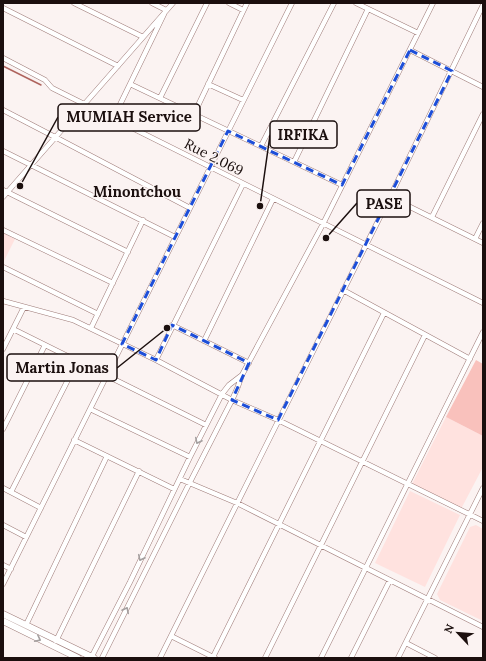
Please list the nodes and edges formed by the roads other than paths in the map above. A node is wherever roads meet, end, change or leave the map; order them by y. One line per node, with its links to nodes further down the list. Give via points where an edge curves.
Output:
1 (74, 3): 17 (street)
2 (152, 3): 14 (street)
3 (173, 3): 14 (street)
4 (207, 3): 27 (street)
5 (229, 3): 15 (street)
6 (247, 3): 15 (street)
7 (292, 3): 28 (street)
8 (334, 3): 36 (street)
9 (356, 3): 13 (street)
10 (433, 3): 16 (street)
11 (483, 5): 23 (street)
12 (3, 8): 22 (street)
13 (368, 9): 16 (street); 38 (street)
14 (166, 10): 17 (street); 19 (street)
15 (244, 10): 25 (street)
16 (418, 33): 20 (street)
17 (143, 37): 18 (street)
18 (138, 42): 19 (street); 22 (street)
19 (148, 48): 24 (street)
20 (410, 50): 23 (street); 42 (street)
21 (3, 58): 29 (street, Rue 2.069)
22 (118, 66): 29 (street)
23 (452, 71): 26 (street); 45 (street)
24 (130, 84): 27 (street); 33 (street)
25 (208, 84): 28 (street); 31 (street)
26 (483, 87)
27 (160, 98): 31 (street)
28 (243, 100): 34 (street)
29 (84, 104): 33 (street, Rue 2.069); 35 (street)
30 (3, 110): 35 (street)
31 (194, 114): 34 (street)
32 (483, 114): 48 (street)
33 (113, 119): 40 (street, Rue 2.069)
34 (228, 130): 36 (street); 40 (street)
35 (56, 137): 39 (street); 47 (street)
36 (261, 146): 38 (street)
37 (3, 151): 39 (street)
38 (294, 162): 42 (street)
39 (30, 165): 43 (street); 49 (street)
40 (210, 167): 41 (street, Rue 2.069); 47 (street)
41 (242, 184): 46 (street, Rue 2.069); 66 (street)
42 (342, 185): 51 (street)
43 (5, 191): 44 (street); 57 (street)
44 (3, 196)
45 (390, 197): 48 (street); 56 (street)
46 (274, 199): 51 (street, Rue 2.069); 71 (street)
47 (190, 208): 53 (street)
48 (432, 217): 54 (street)
49 (143, 220): 53 (street); 57 (street)
50 (483, 223): 54 (street)
51 (323, 224): 56 (street, Rue 2.069); 78 (street)
52 (3, 230): 59 (street)
53 (176, 237): 72 (street)
54 (475, 239): 55 (street)
55 (483, 243)
56 (366, 245): 60 (street); 62 (street, Rue 2.069)
57 (128, 252): 59 (street)
58 (3, 267): 65 (street)
59 (113, 283): 65 (street)
60 (343, 290): 64 (street); 84 (street)
61 (3, 301): 63 (street)
62 (483, 304)
63 (24, 307): 67 (street, via 66,317); 68 (street)
64 (384, 313): 70 (street); 88 (street)
65 (98, 314): 67 (street)
66 (172, 325): 71 (street); 76 (street)
67 (91, 328): 72 (street)
68 (13, 330): 73 (street); 74 (street)
69 (483, 332): 75 (street)
70 (425, 335): 75 (street); 91 (street)
71 (204, 341): 78 (street)
72 (122, 344): 76 (street); 80 (street)
73 (45, 345): 77 (street); 86 (street)
74 (3, 350)
75 (470, 359): 95 (street)
76 (156, 360): 81 (street)
77 (77, 362): 80 (street); 99 (street)
78 (249, 363): 79 (street)
79 (242, 375): 81 (street, via 228,385); 82 (street)
80 (106, 376): 83 (street); 85 (street)
81 (222, 394): 82 (street); 85 (street)
82 (232, 400): 84 (street); 94 (street)
83 (90, 409): 87 (street); 90 (street)
84 (278, 420): 88 (street); 100 (street)
85 (206, 425): 90 (street, one-way to 90)
86 (3, 429)
87 (74, 440): 89 (street); 101 (street)
88 (319, 441): 91 (street); 104 (street)
89 (107, 456): 92 (street); 116 (street)
90 (190, 457): 93 (street)
91 (363, 462): 95 (street); 107 (street)
92 (139, 471): 98 (street); 119 (street)
93 (180, 479): 94 (street); 98 (street)
94 (189, 484): 100 (street); 124 (street, one-way to 94)
95 (407, 484): 102 (street); 109 (street)
96 (3, 488): 99 (street)
97 (483, 488): 102 (street)
98 (174, 489): 123 (street, one-way to 123)
99 (11, 492): 101 (street)
100 (237, 503): 104 (street); 118 (street)
101 (41, 508): 106 (street)
102 (470, 515): 103 (street); 113 (street)
103 (483, 521)
104 (278, 524): 107 (street); 121 (street)
105 (3, 525): 106 (street)
106 (26, 537): 110 (street)
107 (321, 545): 109 (street); 126 (street)
108 (3, 565): 110 (street)
109 (366, 568): 111 (street); 127 (street)
110 (10, 569): 112 (street)
111 (390, 580): 113 (street); 128 (street)
112 (3, 584)
113 (428, 599): 117 (street); 120 (street)
114 (3, 614): 116 (main road)
115 (3, 621): 122 (main road, one-way to 122)
116 (26, 625): 119 (main road)
117 (483, 627)
118 (171, 636): 121 (street); 125 (street)
119 (56, 641): 123 (main road)
120 (406, 643): 129 (street); 130 (street)
121 (214, 657)
122 (78, 658)
123 (92, 658)
124 (102, 658)
125 (160, 658)
126 (265, 658)
127 (321, 658)
128 (351, 658)
129 (398, 658)
130 (435, 658)

